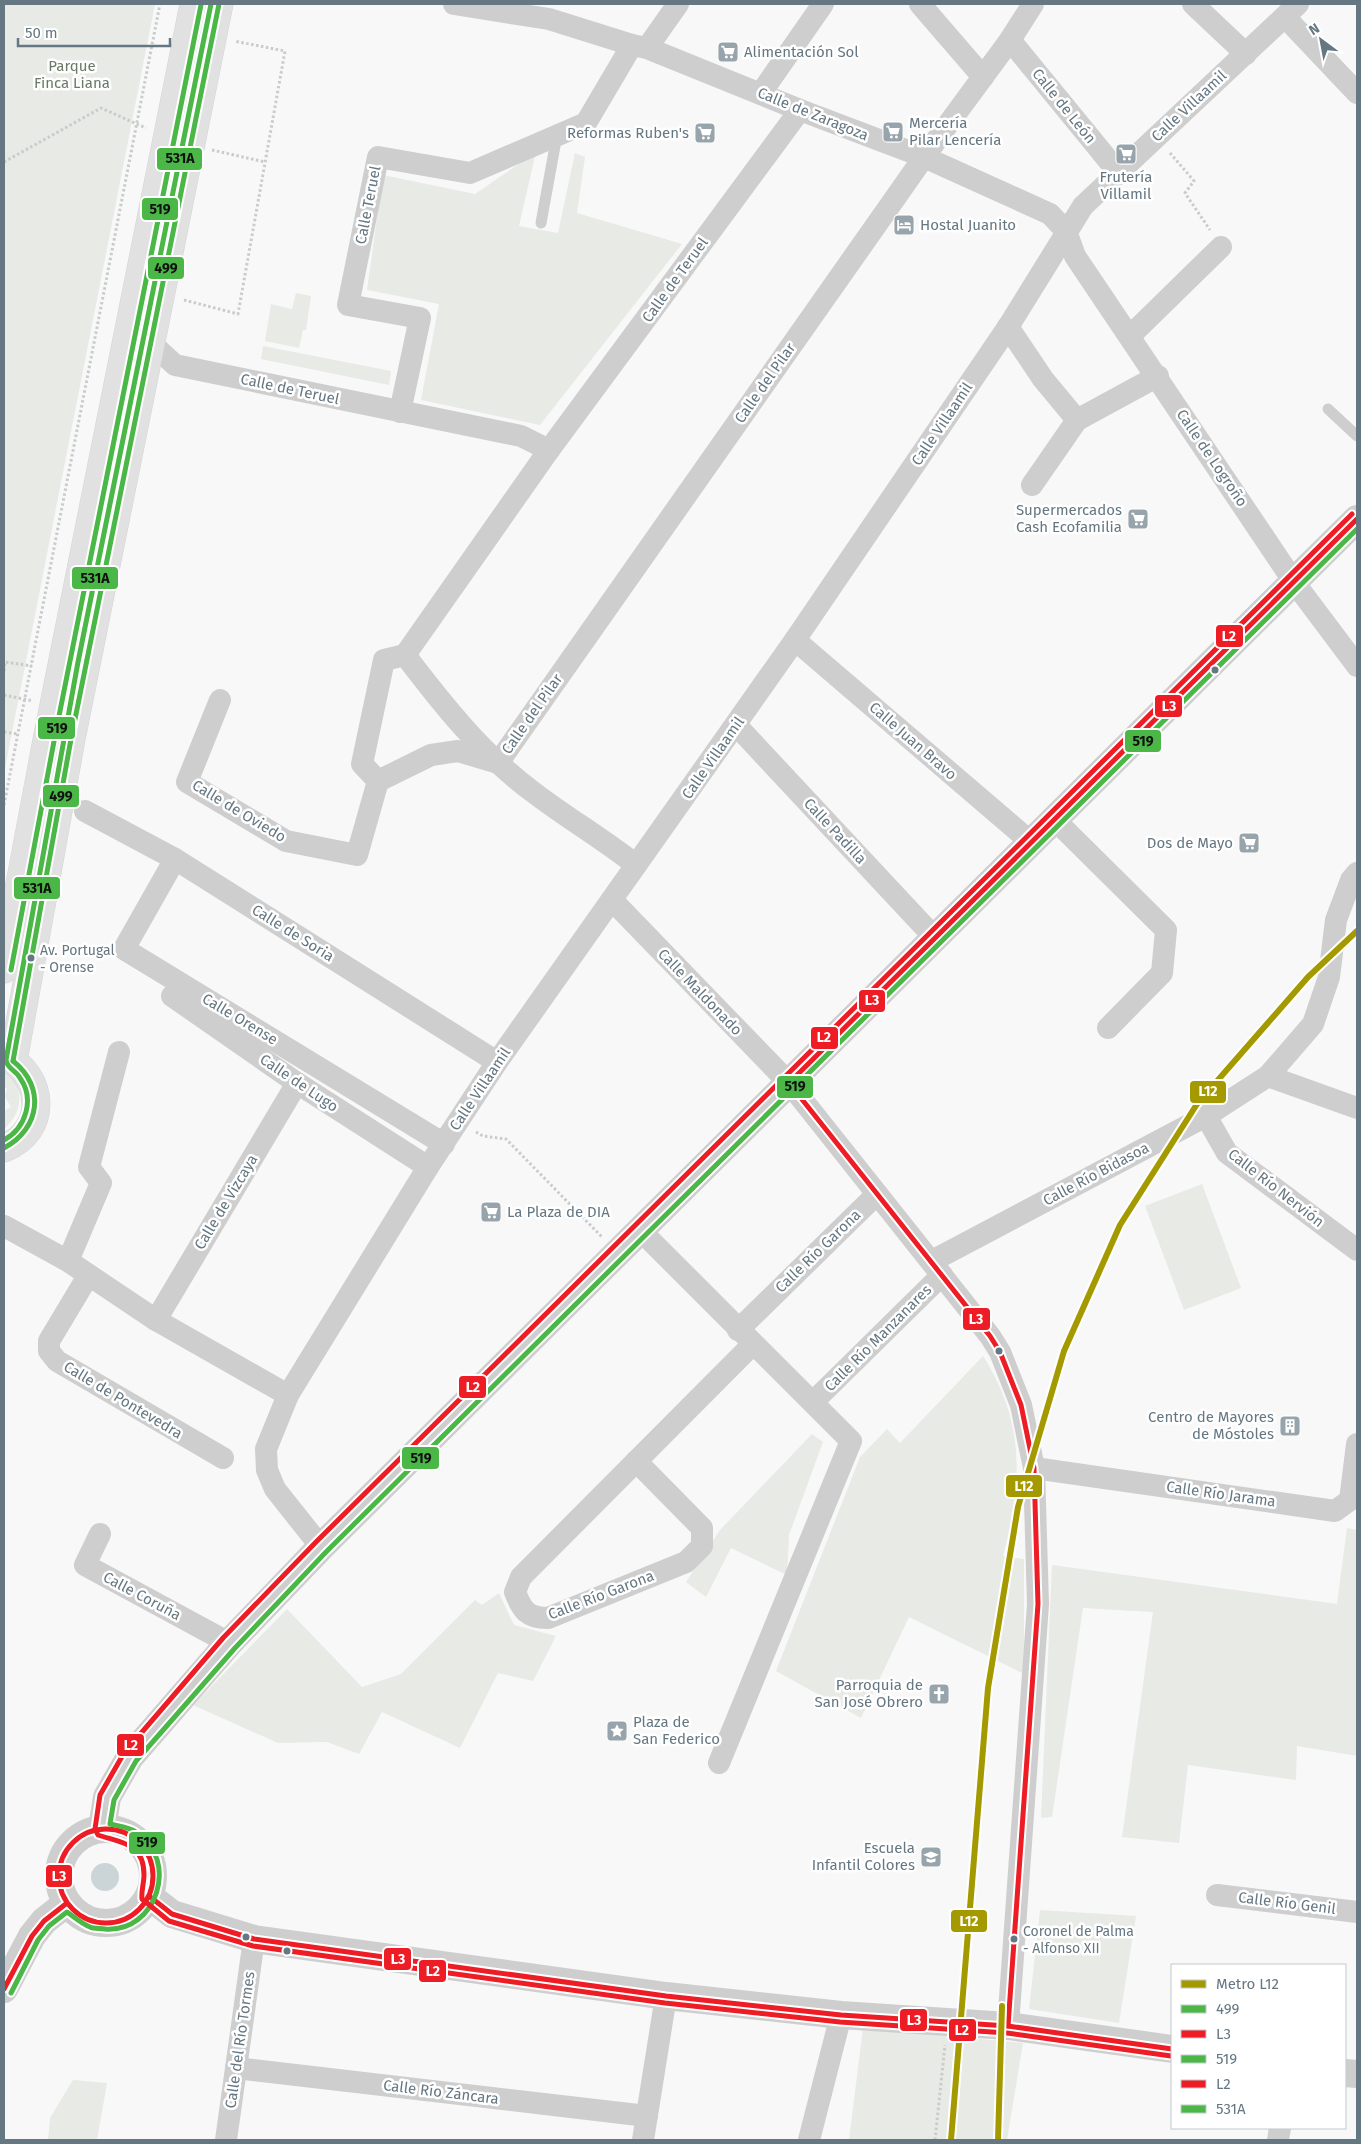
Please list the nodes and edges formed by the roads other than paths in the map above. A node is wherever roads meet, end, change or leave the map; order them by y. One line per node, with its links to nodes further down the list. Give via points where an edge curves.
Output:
1 (194, 4): 20 (main road)
2 (219, 4): 20 (main road, via 213,36)
3 (454, 4): 11 (street, Calle de Zaragoza)
4 (531, 4): 11 (street, Calle de Zaragoza)
5 (678, 4): 13 (street, Calle Teruel)
6 (823, 4): 16 (street)
7 (920, 4): 15 (street)
8 (1033, 4): 12 (street, Calle del Pilar)
9 (1193, 4): 14 (street)
10 (1291, 10): 14 (street, Calle Villaamil); 17 (street, Calle Villaamil)
11 (549, 20): 13 (street, Calle de Zaragoza)
12 (1010, 40): 15 (street, Calle del Pilar); 22 (street, Calle de León)
13 (640, 47): 16 (street, Calle de Zaragoza); 19 (street, Calle Teruel, via 586,123)
14 (1246, 54): 22 (street, Calle Villaamil)
15 (983, 77): 21 (street, Calle del Pilar)
16 (761, 93): 18 (street, Calle de Zaragoza)
17 (1357, 93)
18 (800, 110): 21 (street, Calle de Zaragoza); 36 (street, Calle de Teruel)
19 (557, 135): 23 (lane); 33 (street, Calle Teruel, via 470,173 378,157 348,305 420,318)
20 (180, 142): 28 (main road, via 162,294); 55 (main road, via 48,735)
21 (924, 157): 24 (street, Calle de Zaragoza, via 1050,214); 45 (street, Calle del Pilar)
22 (1118, 172): 24 (street, Calle Villaamil, via 1083,206)
23 (541, 223)
24 (1066, 231): 26 (street, Calle Villaamil); 27 (street, Calle de Logroño, via 1075,256)
25 (1221, 247): 27 (street)
26 (1008, 327): 34 (street); 40 (street, Calle Villaamil)
27 (1130, 336): 30 (street, Calle de Logroño)
28 (151, 343): 29 (street); 31 (main road)
29 (175, 365): 31 (street); 33 (street, Calle de Teruel)
30 (1158, 376): 34 (street); 39 (street, Calle de Logroño)
31 (143, 384): 47 (main road)
32 (1328, 409): 35 (lane)
33 (400, 412): 36 (street, Calle de Teruel, via 520,436)
34 (1077, 420): 37 (street)
35 (1357, 436)
36 (549, 450): 41 (street, Calle de Teruel)
37 (1032, 485)
38 (1357, 519): 39 (street)
39 (1294, 582): 42 (street, Calle de Logroño); 48 (street)
40 (795, 640): 44 (street, Calle Villaamil); 49 (street, Calle Juan Bravo)
41 (405, 655): 45 (street, via 450,714); 46 (street, via 384,660 362,764)
42 (1357, 666)
43 (220, 700): 46 (street, Calle de Oviedo, via 187,782 286,841 358,855)
44 (736, 725): 51 (street, Calle Villaamil); 54 (street, Calle Padilla)
45 (498, 763): 46 (street, via 458,751 431,755); 51 (street, via 532,792)
46 (378, 781)
47 (58, 811): 50 (street, Calle de Soria, via 85,811); 59 (main road)
48 (1055, 820): 49 (street); 57 (street, via 1166,930 1162,973)
49 (1032, 843): 54 (street)
50 (175, 859): 60 (street, Calle de Soria); 66 (street, Calle Orense, via 124,949)
51 (636, 865): 53 (street, Calle Villaamil)
52 (1357, 872): 61 (street, Calle Río Bidasoa, via 1336,920 1328,977 1313,1024)
53 (612, 900): 60 (street, Calle Villaamil); 63 (street, Calle Maldonado)
54 (934, 937): 63 (street)
55 (4, 969)
56 (172, 996): 62 (street, Calle de Lugo)
57 (1108, 1028)
58 (119, 1052): 73 (street, via 89,1168 102,1183)
59 (8, 1058): 67 (main road, via 26,1072 36,1103 33,1119 25,1134)
60 (497, 1062): 66 (street, Calle Villaamil)
61 (1268, 1076): 64 (street); 65 (street, Calle Río Bidasoa)
62 (296, 1083): 68 (street, Calle de Lugo); 76 (street, Calle de Vizcaya)
63 (789, 1083): 69 (street, Calle Maldonado); 71 (street)
64 (1357, 1108)
65 (1206, 1116): 72 (street, Calle Río Nervión, via 1227,1152); 74 (street, Calle Río Bidasoa)
66 (444, 1144): 68 (street, Calle Villaamil)
67 (4, 1148)
68 (428, 1167): 78 (street, Calle Villaamil)
69 (877, 1194): 74 (street, Calle Maldonado); 77 (street, Calle Río Garona)
70 (4, 1226): 73 (street)
71 (640, 1230): 77 (street); 85 (street)
72 (1357, 1250)
73 (68, 1261): 75 (street)
74 (937, 1268): 79 (street, Calle Río Manzanares); 83 (street, Calle Maldonado, via 1000,1352 1021,1405)
75 (88, 1276): 76 (street); 81 (street, Calle de Pontevedra, via 49,1341 49,1351 57,1361)
76 (156, 1320): 78 (street)
77 (746, 1337): 79 (street); 82 (street, Calle Río Garona)
78 (288, 1395): 85 (street, Calle Villaamil, via 266,1449 268,1470 275,1489)
79 (814, 1402): 87 (street, via 851,1441)
80 (1357, 1444): 83 (street, Calle Río Jarama, via 1350,1500 1335,1511)
81 (222, 1458)
82 (636, 1461): 82 (street, Calle Río Garona, via 521,1577 515,1592 521,1607 534,1618 548,1618 686,1562 702,1546 702,1528)
83 (1034, 1468): 97 (street, Calle Maldonado, via 1038,1604)
84 (100, 1534): 86 (street, Calle Coruña, via 85,1565)
85 (321, 1547): 86 (street)
86 (230, 1643): 88 (street, via 130,1757 106,1797)
87 (719, 1762)
88 (102, 1829): 90 (street, via 118,1830 133,1837 145,1849 152,1864); 91 (street, via 88,1832 66,1850 58,1877)
89 (1216, 1895): 92 (street, Calle Río Genil)
90 (149, 1896): 91 (street, via 139,1910 126,1919 110,1923 86,1919); 93 (street, via 172,1914)
91 (67, 1904): 94 (street, via 44,1921 32,1936)
92 (1357, 1912)
93 (254, 1939): 95 (street); 99 (street, Calle del Río Tormes)
94 (4, 1988)
95 (666, 1996): 96 (street); 100 (street)
96 (841, 2015): 97 (street); 103 (street)
97 (1008, 2026): 98 (street)
98 (1171, 2049)
99 (236, 2068): 100 (street, Calle Río Záncara); 101 (street, Calle del Río Tormes)
100 (647, 2116): 102 (street)
101 (226, 2140)
102 (643, 2140)
103 (809, 2140)

